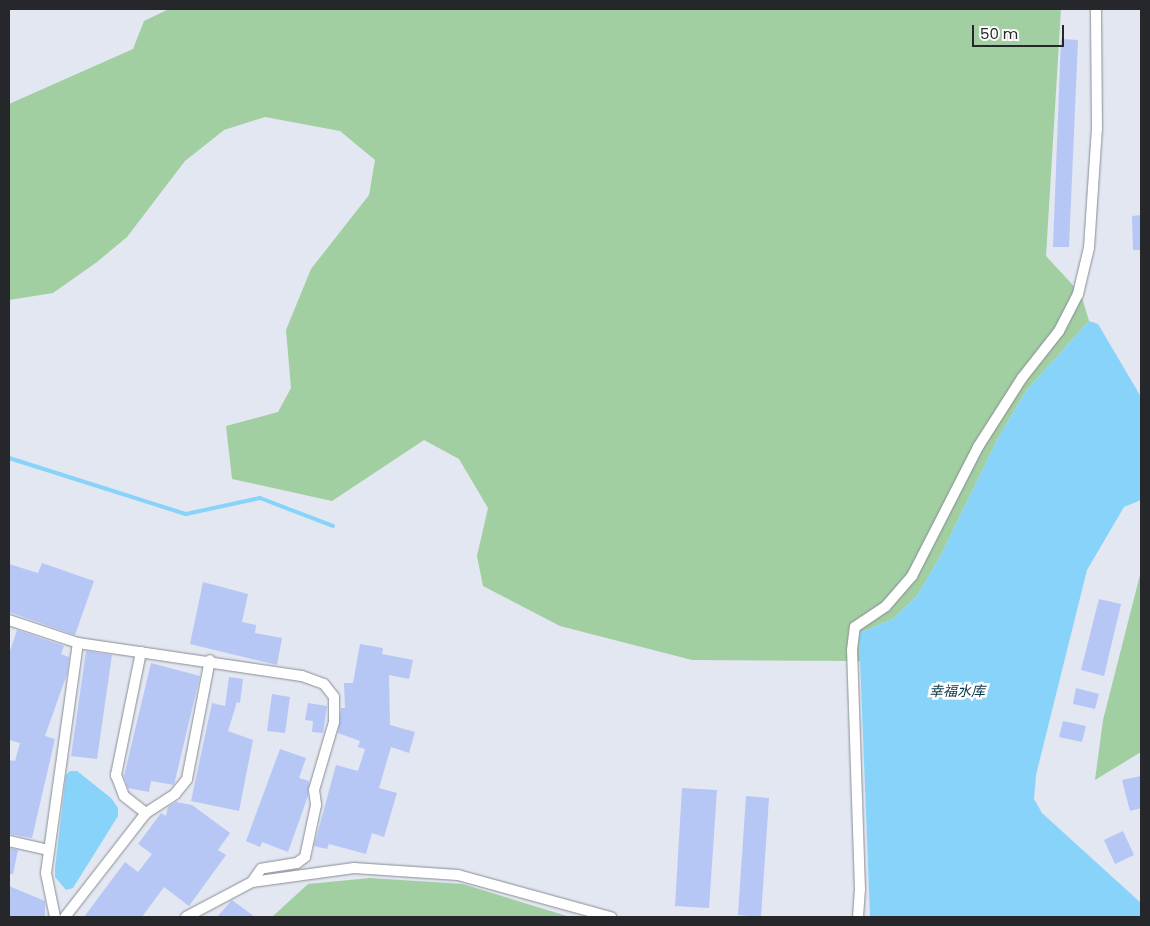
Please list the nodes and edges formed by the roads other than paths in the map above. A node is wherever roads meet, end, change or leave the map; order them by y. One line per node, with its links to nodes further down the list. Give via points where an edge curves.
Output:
1 (1096, 9): 14 (street, via 1097,129 1089,248 1078,294 1059,331 1022,378 978,447 912,576 886,606 855,627 852,650 860,890)
2 (9, 620): 3 (street)
3 (78, 643): 4 (street); 8 (street)
4 (141, 652): 5 (street); 6 (street, via 116,775 124,796)
5 (210, 660): 6 (street, via 187,779 175,794); 9 (street, via 302,676 324,684 334,697 334,722 314,790 316,805 305,857 296,863 261,869)
6 (146, 813): 11 (street)
7 (9, 841): 8 (street)
8 (49, 850): 10 (street, via 46,873)
9 (252, 882): 12 (street); 13 (street, via 354,868 458,875)
10 (55, 917)
11 (65, 917)
12 (186, 917)
13 (611, 917)
14 (858, 917)

